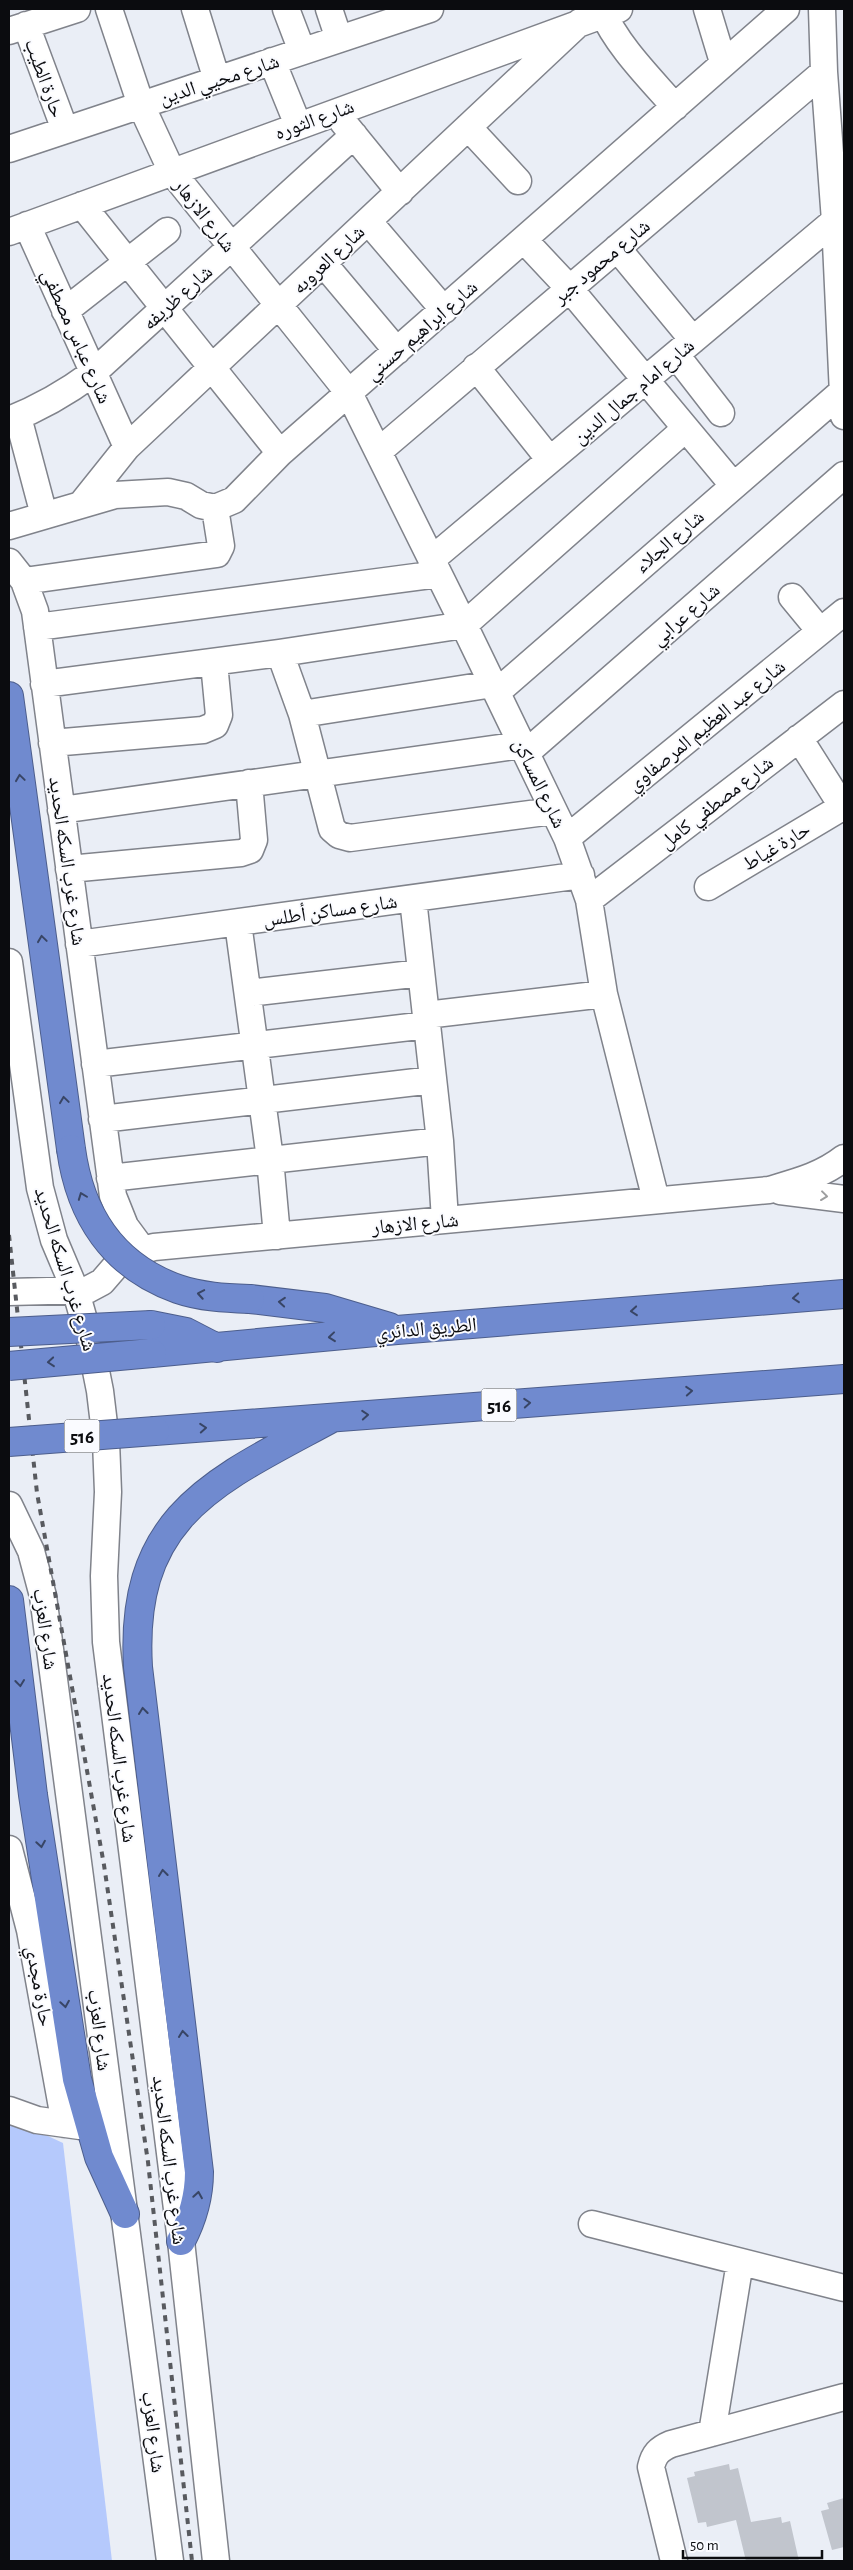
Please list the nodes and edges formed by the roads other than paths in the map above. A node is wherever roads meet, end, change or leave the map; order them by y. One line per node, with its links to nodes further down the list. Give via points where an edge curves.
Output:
1 (77, 9): 11 (street)
2 (109, 9): 18 (street, شارع الازهار)
3 (195, 9): 17 (street)
4 (286, 9): 13 (street)
5 (329, 9): 12 (street)
6 (430, 9): 12 (street, شارع محيي الدين)
7 (707, 9): 15 (street)
8 (786, 9): 15 (street, شارع ابراهيم حسني)
9 (822, 9): 16 (street)
10 (601, 13): 19 (street, via 635,62); 20 (street, شارع الثوره); 22 (street, شارع العروبه)
11 (23, 22): 23 (street, حارة الطيب)
12 (339, 39): 13 (street, شارع محيي الدين)
13 (302, 51): 14 (street, شارع محيي الدين)
14 (272, 61): 17 (street, شارع محيي الدين); 21 (street)
15 (723, 62): 19 (street, شارع ابراهيم حسني)
16 (830, 65): 30 (street); 36 (street, شارع محمود جبر)
17 (217, 80): 18 (street, شارع محيي الدين)
18 (141, 105): 23 (street, شارع محيي الدين); 26 (street, شارع الازهار)
19 (676, 107): 34 (street, شارع ابراهيم حسني)
20 (335, 112): 21 (street, شارع الثوره); 24 (street)
21 (298, 125): 26 (street, شارع الثوره)
22 (468, 127): 27 (street); 28 (street, شارع العروبه)
23 (64, 130): 25 (street, شارع محيي الدين)
24 (354, 135): 28 (street); 35 (street, شارع ظريفه)
25 (9, 149)
26 (172, 172): 29 (street, شارع الثوره); 35 (street, شارع الازهار)
27 (518, 181)
28 (400, 192): 31 (street, شارع العروبه)
29 (82, 205): 32 (street, شارع الثوره); 37 (street)
30 (839, 217): 44 (street, شارع امام جمال الدين); 50 (street)
31 (368, 221): 38 (street, شارع العروبه); 42 (street)
32 (18, 228): 43 (street, شارع عباس مصطفي)
33 (167, 231): 37 (street)
34 (524, 240): 39 (street); 42 (street, شارع ابراهيم حسني)
35 (231, 247): 40 (street, شارع الازهار); 41 (street, شارع ظريفه)
36 (617, 248): 39 (street, شارع محمود جبر); 44 (street)
37 (127, 262): 41 (street); 43 (street)
38 (323, 263): 40 (street, شارع العروبه); 45 (street)
39 (569, 288): 46 (street, شارع محمود جبر); 49 (street)
40 (278, 306): 47 (street, شارع العروبه); 51 (street, شارع الازهار)
41 (164, 309): 47 (street); 48 (street, شارع ظريفه)
42 (444, 310): 45 (street, شارع ابراهيم حسني)
43 (65, 311): 48 (street, شارع عباس مصطفي)
44 (685, 347): 49 (street, شارع امام جمال الدين); 52 (street)
45 (397, 351): 51 (street, شارع ابراهيم حسني)
46 (476, 367): 56 (street, شارع محمود جبر); 58 (street)
47 (212, 368): 55 (street, شارع العروبه); 57 (street)
48 (93, 373): 53 (street, شارع ظريفه, via 61,397); 55 (street, شارع عباس مصطفي)
49 (645, 380): 54 (street); 58 (street, شارع امام جمال الدين)
50 (844, 385): 60 (street, شارع الجلاء)
51 (349, 393): 56 (street, شارع المساكن); 57 (street, شارع ابراهيم حسني)
52 (721, 413)
53 (14, 418): 63 (street)
54 (685, 429): 60 (street); 69 (street)
55 (127, 447): 61 (street, شارع العروبه)
56 (379, 451): 65 (street, شارع المساكن)
57 (280, 454): 62 (street, شارع ابراهيم حسني, via 234,500)
58 (550, 460): 65 (street, شارع امام جمال الدين)
59 (844, 475): 81 (street, شارع عرابي)
60 (733, 485): 75 (street, شارع الجلاء)
61 (83, 502): 62 (street, via 115,495 168,492); 63 (street)
62 (215, 508): 66 (street, via 221,546 217,554)
63 (44, 515): 64 (street)
64 (9, 526)
65 (435, 567): 69 (street, شارع المساكن); 70 (street)
66 (16, 571): 70 (street, شارع غرب السكه الحديد, via 35,611)
67 (792, 597): 71 (street)
68 (844, 612): 71 (street, شارع عبد العظيم المرصفاوي)
69 (464, 625): 72 (street); 75 (street, شارع المساكن)
70 (37, 627): 74 (street, شارع غرب السكه الحديد)
71 (820, 631): 87 (street, شارع عبد العظيم المرصفاوي)
72 (280, 653): 73 (street); 78 (street)
73 (214, 662): 74 (street); 80 (street, via 219,715 215,725 203,730)
74 (44, 684): 80 (street, شارع غرب السكه الحديد)
75 (495, 688): 78 (street); 81 (street, شارع المساكن)
76 (9, 696): 118 (highway, one-way to 76, bridge, via 325,1308 202,1295 179,1289 137,1268 103,1236 80,1194 74,1172)
77 (844, 704): 79 (street, شارع مصطفي كامل)
78 (302, 714): 82 (street)
79 (799, 738): 84 (street); 92 (street, شارع مصطفي كامل)
80 (52, 743): 85 (street, شارع غرب السكه الحديد)
81 (524, 749): 82 (street); 86 (street, شارع المساكن)
82 (318, 774): 83 (street); 86 (street, via 332,829 350,838)
83 (249, 783): 85 (street); 88 (street, via 254,840 250,850)
84 (844, 807): 90 (street, حارة غياط)
85 (61, 810): 88 (street, شارع غرب السكه الحديد)
86 (553, 811): 87 (street, شارع المساكن)
87 (567, 838): 89 (street, شارع المساكن)
88 (69, 869): 94 (street, شارع غرب السكه الحديد)
89 (581, 875): 91 (street, شارع مساكن أطلس); 92 (street, شارع المساكن)
90 (708, 887)
91 (413, 899): 93 (street, شارع مساكن أطلس); 96 (street)
92 (589, 900): 98 (street, شارع المساكن)
93 (238, 923): 94 (street, شارع مساكن أطلس); 97 (street)
94 (79, 944): 101 (street, شارع غرب السكه الحديد)
95 (9, 962): 116 (street, شارع غرب السكه الحديد, via 40,1188 54,1240)
96 (421, 972): 97 (street); 99 (street)
97 (248, 993): 100 (street)
98 (604, 994): 99 (street); 111 (street, شارع المساكن)
99 (427, 1020): 100 (street); 102 (street)
100 (255, 1045): 101 (street); 103 (street)
101 (95, 1064): 104 (street, شارع غرب السكه الحديد)
102 (434, 1080): 103 (street); 105 (street)
103 (262, 1100): 104 (street); 107 (street)
104 (102, 1119): 108 (street, شارع غرب السكه الحديد)
105 (440, 1141): 107 (street); 112 (street)
106 (844, 1158): 109 (street, شارع الازهار, via 812,1178)
107 (270, 1160): 108 (street); 113 (street)
108 (110, 1178): 114 (street, شارع غرب السكه الحديد, via 119,1213)
109 (769, 1190): 110 (street, شارع الازهار, one-way to 110); 111 (street, شارع الازهار)
110 (844, 1198)
111 (656, 1200): 112 (street, شارع الازهار)
112 (445, 1220): 113 (street, شارع الازهار)
113 (278, 1236): 114 (street, شارع الازهار)
114 (142, 1249): 116 (street, شارع الازهار, via 121,1260 102,1282)
115 (9, 1292): 116 (street)
116 (76, 1292): 132 (street, شارع غرب السكه الحديد, via 96,1374 106,1441 106,1642)
117 (844, 1294): 118 (highway, الطريق الدائري, one-way to 118)
118 (397, 1330): 120 (highway, الطريق الدائري, one-way to 120)
119 (9, 1332): 120 (highway, bridge, via 151,1325 186,1332)
120 (217, 1348): 121 (highway, الطريق الدائري, one-way to 121, bridge)
121 (9, 1366)
122 (844, 1379): 123 (highway, 516, one-way to 122)
123 (332, 1418): 124 (highway, 516, one-way to 123, bridge); 132 (highway, one-way to 123, via 195,2208 200,2172 138,1667 136,1634 140,1601 148,1569 163,1539 183,1512 235,1471)
124 (9, 1442)
125 (9, 1505): 129 (street, شارع العزب, via 31,1551 43,1596)
126 (9, 1600): 129 (highway, one-way to 129, via 33,1795 71,2044)
127 (9, 1849): 129 (street, حارة مجدي)
128 (9, 2110): 129 (street, via 37,2120)
129 (89, 2127): 130 (highway)
130 (125, 2214): 137 (street, شارع العزب)
131 (592, 2224): 133 (street)
132 (180, 2240): 138 (street, شارع غرب السكه الحديد)
133 (740, 2262): 134 (street); 136 (street)
134 (844, 2288)
135 (844, 2397): 136 (street)
136 (712, 2433): 139 (street, via 671,2444 654,2456 651,2467)
137 (170, 2561)
138 (216, 2561)
139 (674, 2561)

